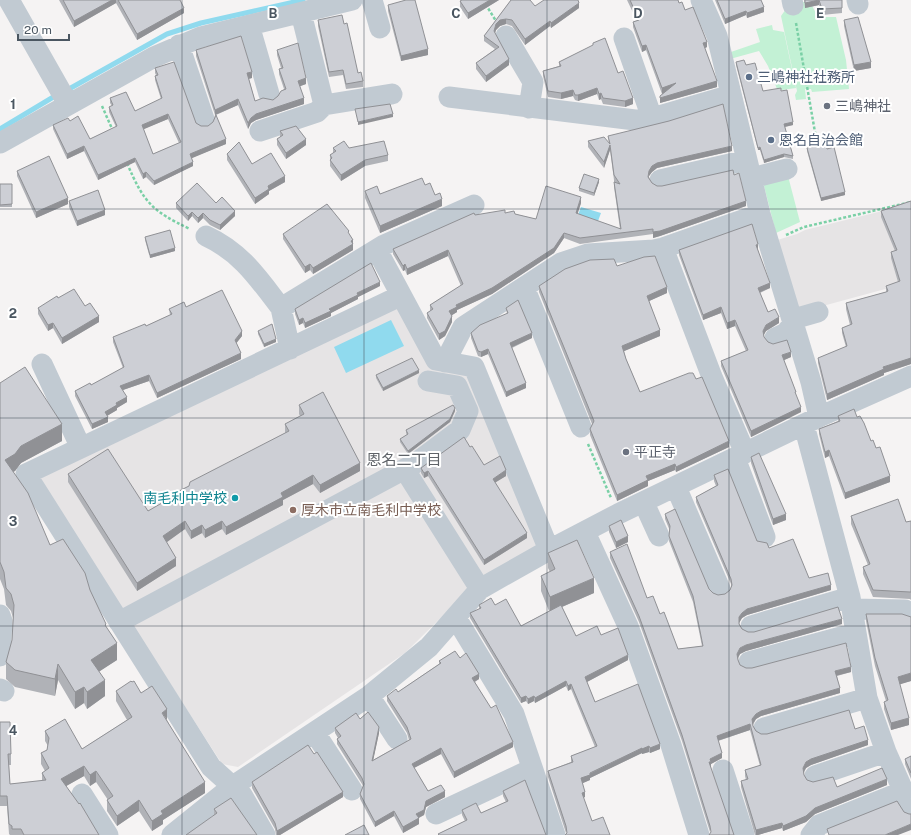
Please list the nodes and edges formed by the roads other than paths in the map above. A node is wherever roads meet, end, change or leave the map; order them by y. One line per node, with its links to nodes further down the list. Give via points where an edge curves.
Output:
1 (9, 0): 15 (street)
2 (372, 0): 7 (street)
3 (701, 0): 14 (street, via 717,36)
4 (346, 1): 5 (street)
5 (301, 13): 6 (street); 16 (street)
6 (249, 25): 9 (street); 11 (street)
7 (380, 28)
8 (506, 36): 17 (street, via 533,82)
9 (179, 45): 15 (street); 18 (street)
10 (624, 50): 19 (street)
11 (269, 94)
12 (392, 94): 16 (street)
13 (459, 94): 17 (street)
14 (731, 95): 19 (street); 22 (street)
15 (68, 104): 21 (street)
16 (324, 105): 20 (street, via 317,112)
17 (529, 108): 19 (street)
18 (204, 119)
19 (645, 121)
20 (260, 131)
21 (0, 143)
22 (749, 169): 23 (street); 24 (street, via 685,169); 26 (street)
23 (787, 169)
24 (660, 180)
25 (474, 205): 29 (street)
26 (760, 214): 28 (street); 34 (street)
27 (206, 236): 32 (street, via 222,243 248,265)
28 (663, 248): 30 (street, via 588,254 561,263); 44 (street)
29 (377, 250): 31 (street); 32 (street)
30 (524, 287): 37 (street, via 463,326); 42 (street)
31 (400, 296): 36 (street); 37 (street, via 436,360)
32 (281, 308): 36 (street)
33 (818, 312): 34 (street)
34 (793, 321): 35 (street, via 786,333); 41 (street, via 811,382)
35 (775, 338)
36 (290, 349): 43 (street)
37 (445, 362): 51 (street, via 474,367)
38 (42, 364): 43 (street)
39 (911, 376): 41 (street)
40 (428, 381): 45 (street, via 457,386 468,412 460,430)
41 (812, 421): 44 (street); 54 (street)
42 (581, 427)
43 (81, 448): 59 (street, via 26,474)
44 (740, 455): 46 (street); 50 (street)
45 (413, 465): 53 (street); 59 (street)
46 (676, 487): 47 (street); 52 (street)
47 (644, 503): 48 (street); 49 (street)
48 (585, 532): 51 (street); 82 (street, via 628,626 671,745)
49 (659, 536)
50 (765, 537)
51 (549, 550): 53 (street)
52 (720, 589)
53 (480, 590): 57 (street)
54 (851, 603): 55 (street, via 905,610); 58 (street); 60 (street)
55 (911, 614)
56 (0, 615): 61 (street)
57 (456, 618): 63 (street, via 429,647); 69 (street, via 514,714)
58 (762, 620)
59 (119, 622): 72 (street, via 211,767)
60 (856, 633): 62 (street); 64 (street)
61 (0, 656)
62 (759, 663)
63 (369, 696): 66 (street); 67 (street)
64 (867, 698): 65 (street); 68 (street)
65 (773, 722)
66 (315, 733): 72 (street); 73 (street)
67 (397, 739)
68 (886, 752): 70 (street); 75 (street)
69 (532, 769): 76 (street, via 455,797); 81 (street)
70 (815, 776)
71 (730, 777): 83 (street)
72 (233, 786): 79 (street); 80 (street, via 242,795)
73 (352, 790)
74 (92, 800): 78 (street)
75 (908, 800): 77 (street, via 819,826)
76 (436, 814)
77 (813, 834)
78 (108, 835)
79 (172, 835)
80 (265, 835)
81 (555, 835)
82 (699, 835)
83 (744, 835)

